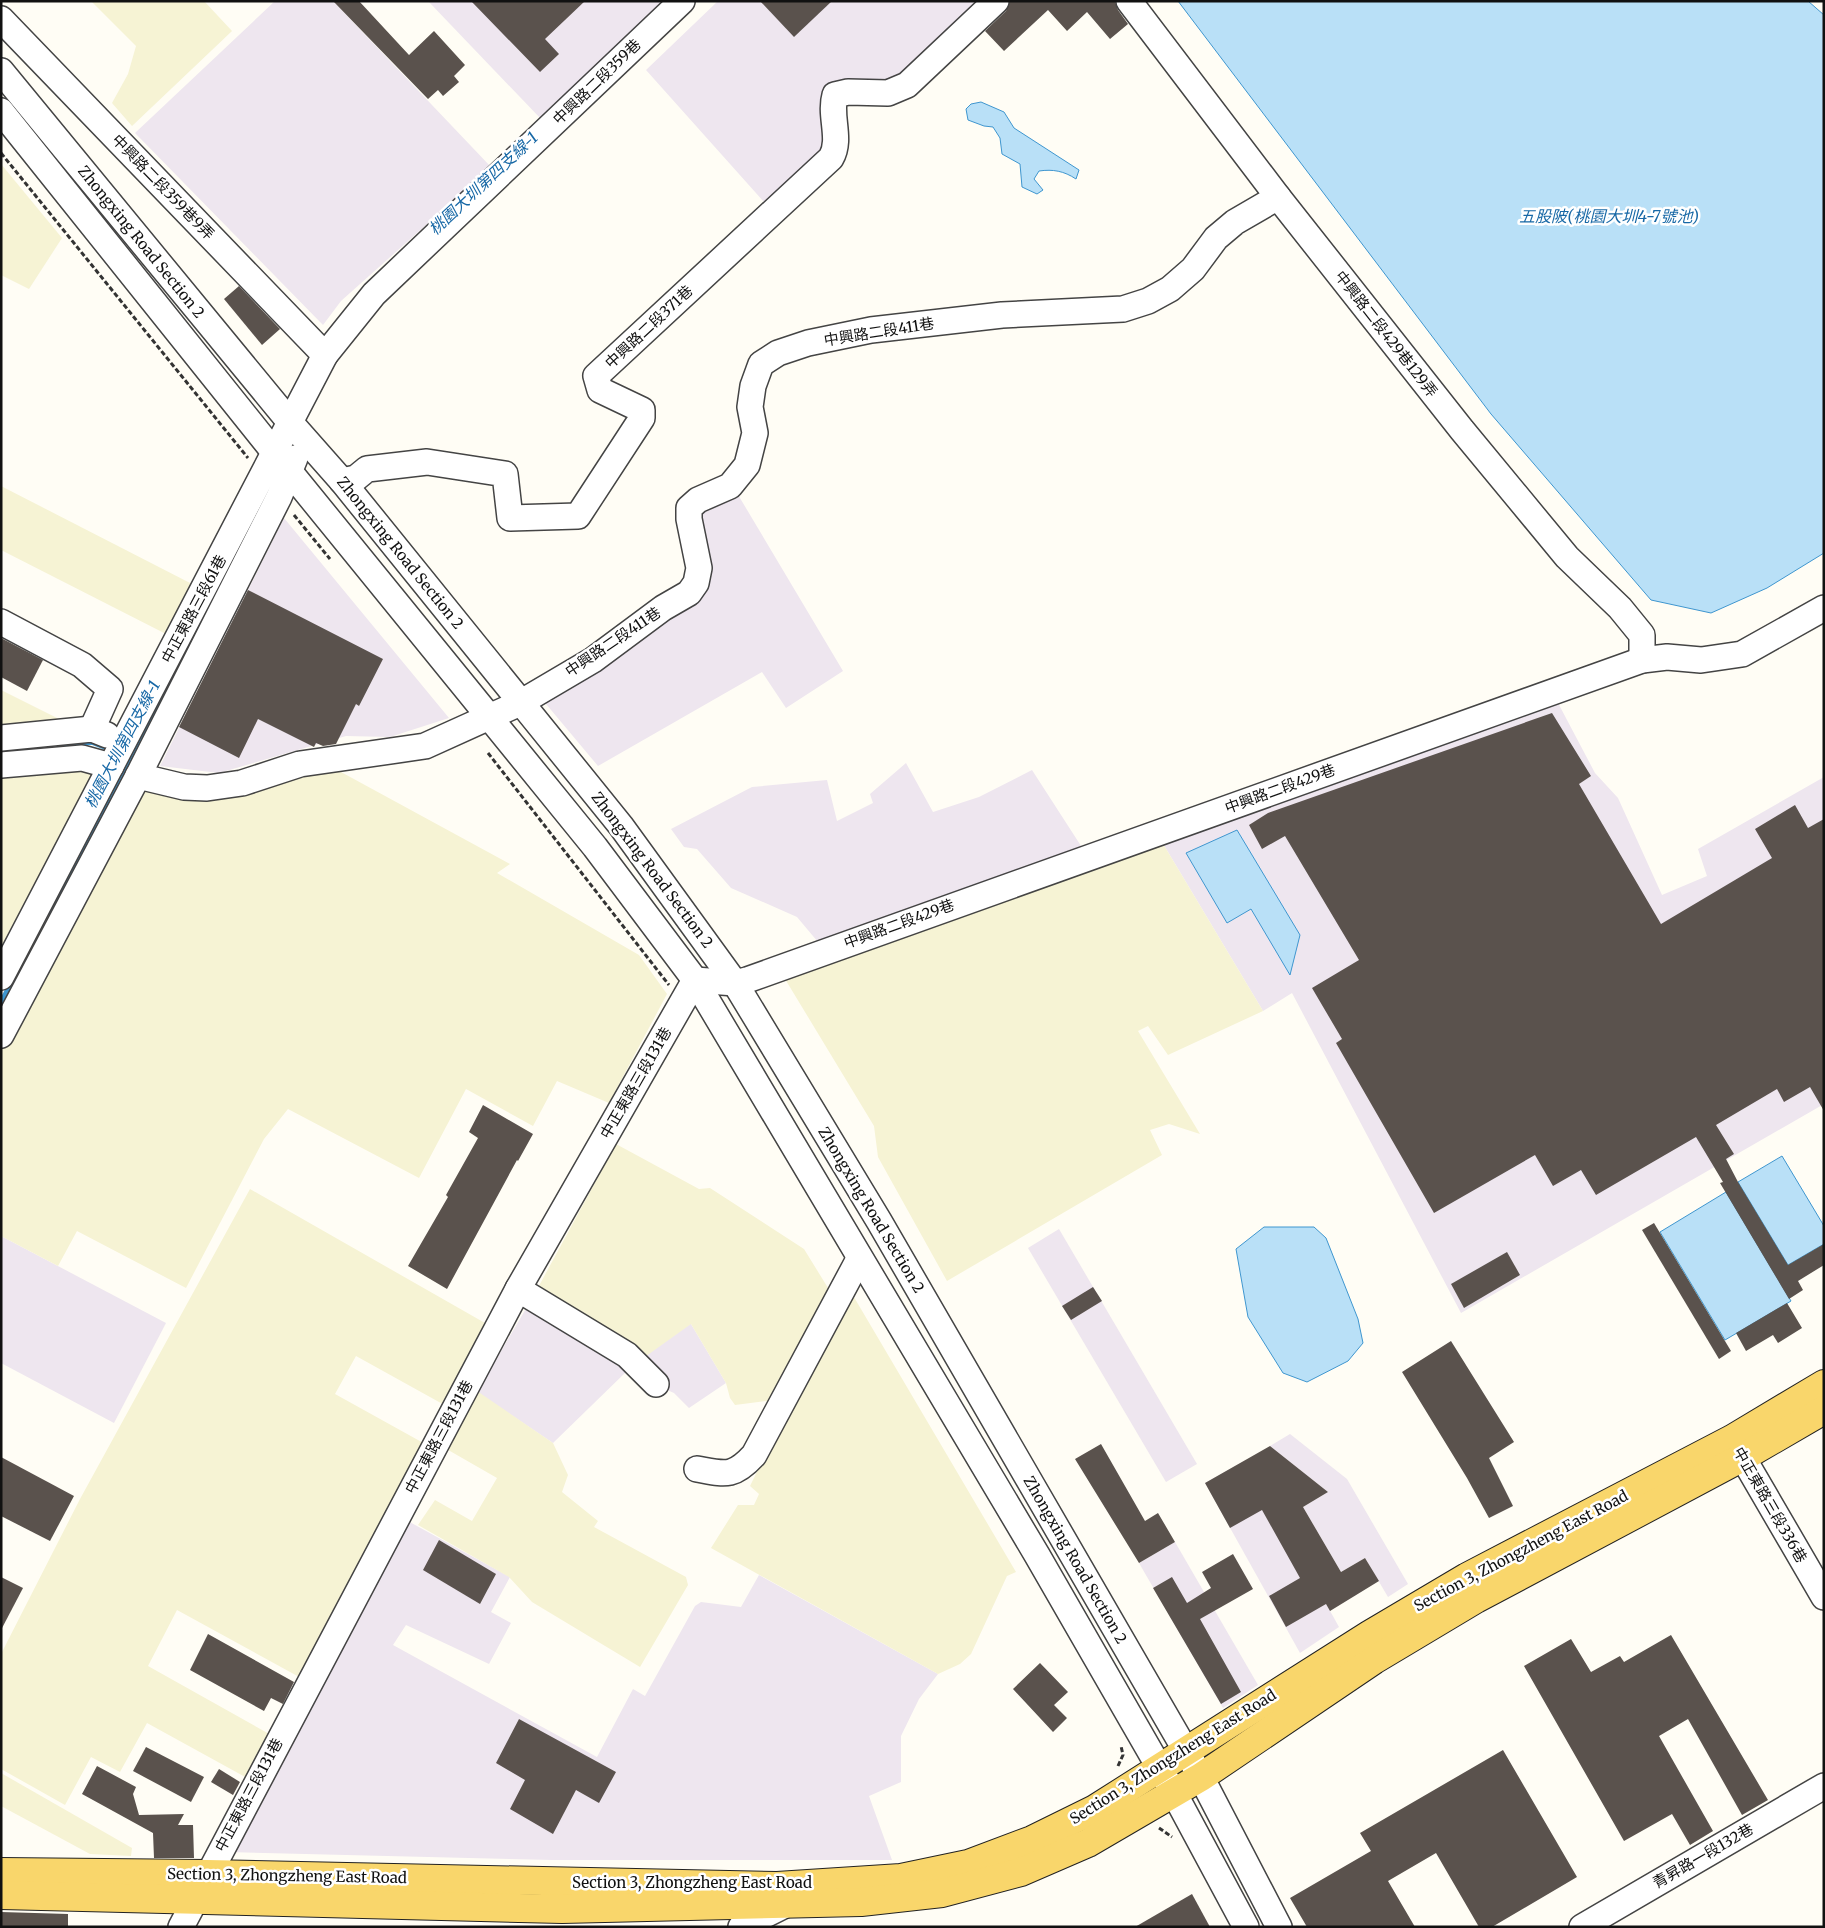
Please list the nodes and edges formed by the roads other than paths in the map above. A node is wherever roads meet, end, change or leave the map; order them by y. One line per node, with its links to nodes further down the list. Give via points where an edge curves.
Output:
1 (682, 1): 8 (street, 中興路二段359巷, via 374,294)
2 (996, 1): 11 (street, 中興路二段371巷, via 907,85 888,92 835,95 832,105 836,149 831,158 596,376 600,390 642,410 642,418 578,516 510,518 505,474 427,462 367,469 356,478)
3 (1129, 1): 7 (street, 中興路二段429巷129弄)
4 (1, 19): 8 (street, 中興路二段359巷9弄)
5 (1, 71): 9 (street, Zhongxing Road Section 2)
6 (1, 111): 10 (street, Zhongxing Road Section 2)
7 (1278, 196): 14 (street, 中興路二段429巷129弄, via 1560,550 1620,608 1642,635); 15 (street, 中興路二段411巷, via 1216,238 1193,269 1170,289 1148,301 1123,309 1002,315 871,330 808,343 778,353 761,364 750,407 755,433 747,464 730,486 698,500 689,508 698,568 696,583 689,592 593,660)
8 (324, 355): 9 (street, 中興路二段359巷)
9 (295, 421): 10 (street, 中興路二段359巷); 11 (street, Zhongxing Road Section 2)
10 (283, 462): 16 (street, Zhongxing Road Section 2); 19 (street, 中正東路三段61巷); 22 (street)
11 (342, 482): 15 (street, Zhongxing Road Section 2)
12 (1824, 608): 14 (street, 中興路二段429巷, via 1742,654 1701,660 1667,657)
13 (1, 622): 17 (street, via 82,665 110,689)
14 (1642, 660): 24 (street, 中興路二段429巷)
15 (520, 703): 16 (street); 24 (street, Zhongxing Road Section 2, via 620,826)
16 (478, 721): 22 (street, via 425,746 300,764 242,783 207,788 184,787); 25 (street, Zhongxing Road Section 2, via 595,847)
17 (92, 729): 18 (street); 19 (street)
18 (1, 738)
19 (124, 741): 21 (street, 中正東路三段61巷)
20 (1, 765): 21 (street, via 82,758)
21 (111, 766): 23 (street, 中正東路三段61巷)
22 (138, 776): 26 (street)
23 (1, 977)
24 (735, 983): 25 (street); 34 (street, Zhongxing Road Section 2, via 884,1230)
25 (684, 985): 27 (street, Zhongxing Road Section 2); 28 (street, 中正東路三段131巷)
26 (1, 1035)
27 (859, 1259): 33 (street, via 754,1455 741,1470 724,1474); 35 (street, Zhongxing Road Section 2)
28 (518, 1289): 29 (street, via 627,1355); 43 (street, 中正東路三段131巷)
29 (656, 1384)
30 (1824, 1384): 32 (main road, Section 3, Zhongzheng East Road)
31 (1824, 1410): 32 (main road, Section 3, Zhongzheng East Road)
32 (1737, 1448): 36 (street, 中正東路三段336巷); 37 (main road, Section 3, Zhongzheng East Road, via 1467,1577); 39 (main road, Section 3, Zhongzheng East Road, via 1374,1660)
33 (697, 1470)
34 (1071, 1553): 35 (street); 37 (street, Zhongxing Road Section 2)
35 (1044, 1568): 38 (street, Zhongxing Road Section 2)
36 (1824, 1597)
37 (1186, 1751): 38 (main road, Section 3, Zhongzheng East Road); 39 (street, Zhongxing Road Section 2)
38 (1160, 1767): 41 (street, Zhongxing Road Section 2); 43 (main road, Section 3, Zhongzheng East Road, via 1095,1809 1032,1840 968,1864 902,1878 777,1886)
39 (1201, 1777): 41 (main road, Section 3, Zhongzheng East Road); 50 (street, Zhongxing Road Section 2)
40 (1824, 1786): 51 (street, 青昇路一段132巷)
41 (1174, 1793): 46 (main road, Section 3, Zhongzheng East Road, via 1088,1843 1021,1872 942,1893 862,1902); 49 (street, Zhongxing Road Section 2)
42 (1, 1872): 43 (main road, Section 3, Zhongzheng East Road)
43 (207, 1874): 45 (street, 中正東路三段131巷)
44 (1, 1895): 45 (main road, Section 3, Zhongzheng East Road)
45 (195, 1900): 46 (main road, Section 3, Zhongzheng East Road, via 562,1909); 47 (street, 中正東路三段131巷)
46 (787, 1904): 48 (street)
47 (181, 1927)
48 (741, 1927)
49 (1246, 1927)
50 (1279, 1927)
51 (1582, 1927)

